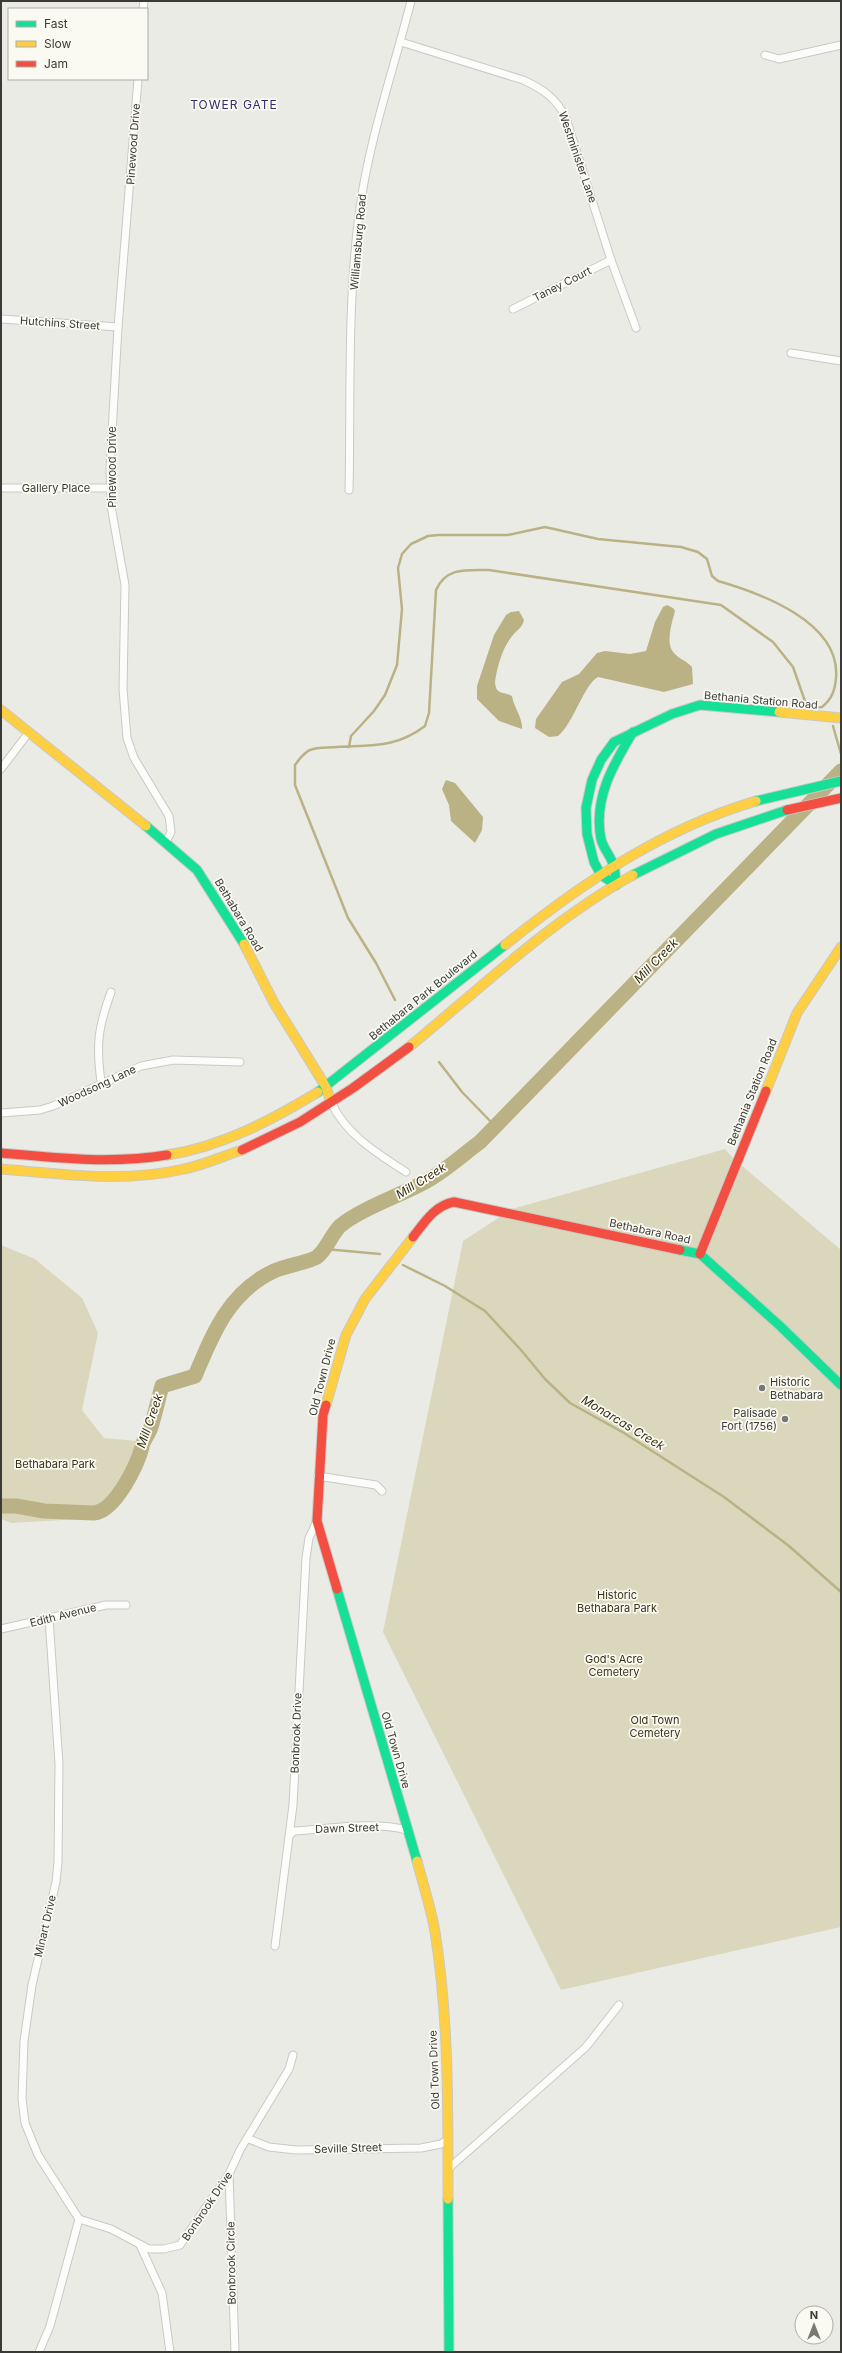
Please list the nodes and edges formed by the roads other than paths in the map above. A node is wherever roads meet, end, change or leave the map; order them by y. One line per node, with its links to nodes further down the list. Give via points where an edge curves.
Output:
1 (411, 1): 2 (street, Williamsburg Road)
2 (401, 42): 6 (street, Westminister Lane, via 523,80 553,98 566,118); 15 (street, Williamsburg Road, via 375,134 359,214 353,307)
3 (841, 45): 4 (street, via 779,59)
4 (765, 55)
5 (138, 80): 9 (street, Pinewood Drive)
6 (611, 260): 7 (street, Taney Court); 10 (street, Westminister Lane)
7 (513, 309)
8 (1, 319): 9 (street, Hutchins Street)
9 (118, 327): 14 (street, Pinewood Drive)
10 (636, 328)
11 (791, 353): 12 (street)
12 (841, 361)
13 (1, 488): 14 (street, Gallery Place)
14 (110, 488): 23 (street, Pinewood Drive, via 125,585 123,689 127,738 134,758 169,816 171,832)
15 (349, 490)
16 (1, 710): 19 (street, Bethabara Road)
17 (841, 718): 18 (street, Bethania Station Road, via 700,705)
18 (634, 730): 24 (street, via 604,783 599,812 602,840); 25 (street, Bethania Station Road, via 614,742 601,760 592,780 586,808 587,834 590,850)
19 (28, 732): 20 (street); 23 (street, Bethabara Road)
20 (1, 769)
21 (841, 780): 24 (street, Bethabara Park Boulevard, via 810,786 726,811 676,833)
22 (841, 798): 26 (street, via 812,803 731,828 683,848)
23 (166, 842): 31 (street, Bethabara Road, via 197,870 216,896 243,941 274,1003)
24 (614, 866): 25 (street, Bethabara Park Boulevard); 26 (street)
25 (601, 875): 26 (street); 31 (street, Bethabara Park Boulevard, via 552,907)
26 (616, 885): 32 (street, via 563,922 419,1038)
27 (841, 947): 38 (street, Bethania Station Road, via 797,1013)
28 (111, 992): 30 (street, via 100,1024 97,1053)
29 (240, 1062): 30 (street, Woodsong Lane, via 173,1060 140,1066)
30 (102, 1082): 33 (street, Woodsong Lane, via 40,1110)
31 (326, 1087): 32 (street, Bethabara Road); 34 (street, Bethabara Park Boulevard, via 289,1111 233,1136 182,1152 149,1158 75,1159)
32 (331, 1102): 35 (street, via 296,1125 239,1150 186,1169 150,1175 75,1176); 36 (street, Bethabara Road, via 337,1116 372,1151)
33 (1, 1113)
34 (1, 1153)
35 (1, 1170)
36 (406, 1172)
37 (454, 1202): 38 (street, Bethabara Road); 40 (street, Old Town Drive, via 431,1214 354,1316 335,1367 323,1415)
38 (700, 1254): 39 (street, Bethabara Road)
39 (841, 1385)
40 (318, 1476): 41 (street, via 376,1485); 42 (street, Old Town Drive)
41 (382, 1492)
42 (317, 1521): 46 (street, Old Town Drive); 47 (street, Bonbrook Drive, via 309,1538 306,1558)
43 (126, 1606): 44 (street, Edith Avenue, via 106,1605)
44 (49, 1618): 45 (street, Edith Avenue); 55 (street, Minart Drive, via 59,1764 58,1862 56,1882 32,1985 24,2041 22,2099 25,2123 38,2155)
45 (1, 1629)
46 (407, 1830): 47 (street, Dawn Street, via 394,1827 350,1827 294,1831); 52 (street, Old Town Drive, via 435,1930 441,1976)
47 (290, 1835): 48 (street, Bonbrook Drive)
48 (275, 1946)
49 (619, 2005): 53 (street, via 586,2047)
50 (293, 2055): 51 (street, Bonbrook Drive, via 289,2069)
51 (249, 2139): 52 (street, Seville Street, via 269,2147 296,2150 421,2148 441,2144); 54 (street, Bonbrook Drive, via 240,2150)
52 (448, 2139): 53 (street, Old Town Drive)
53 (448, 2169): 60 (street, Old Town Drive)
54 (229, 2174): 56 (street, Bonbrook Drive, via 180,2245 164,2250 149,2249); 59 (street, Bonbrook Circle)
55 (79, 2219): 56 (street, Bonbrook Drive, via 110,2229); 57 (street, via 50,2326)
56 (140, 2245): 58 (street, via 162,2293)
57 (39, 2352)
58 (170, 2352)
59 (235, 2352)
60 (449, 2352)

